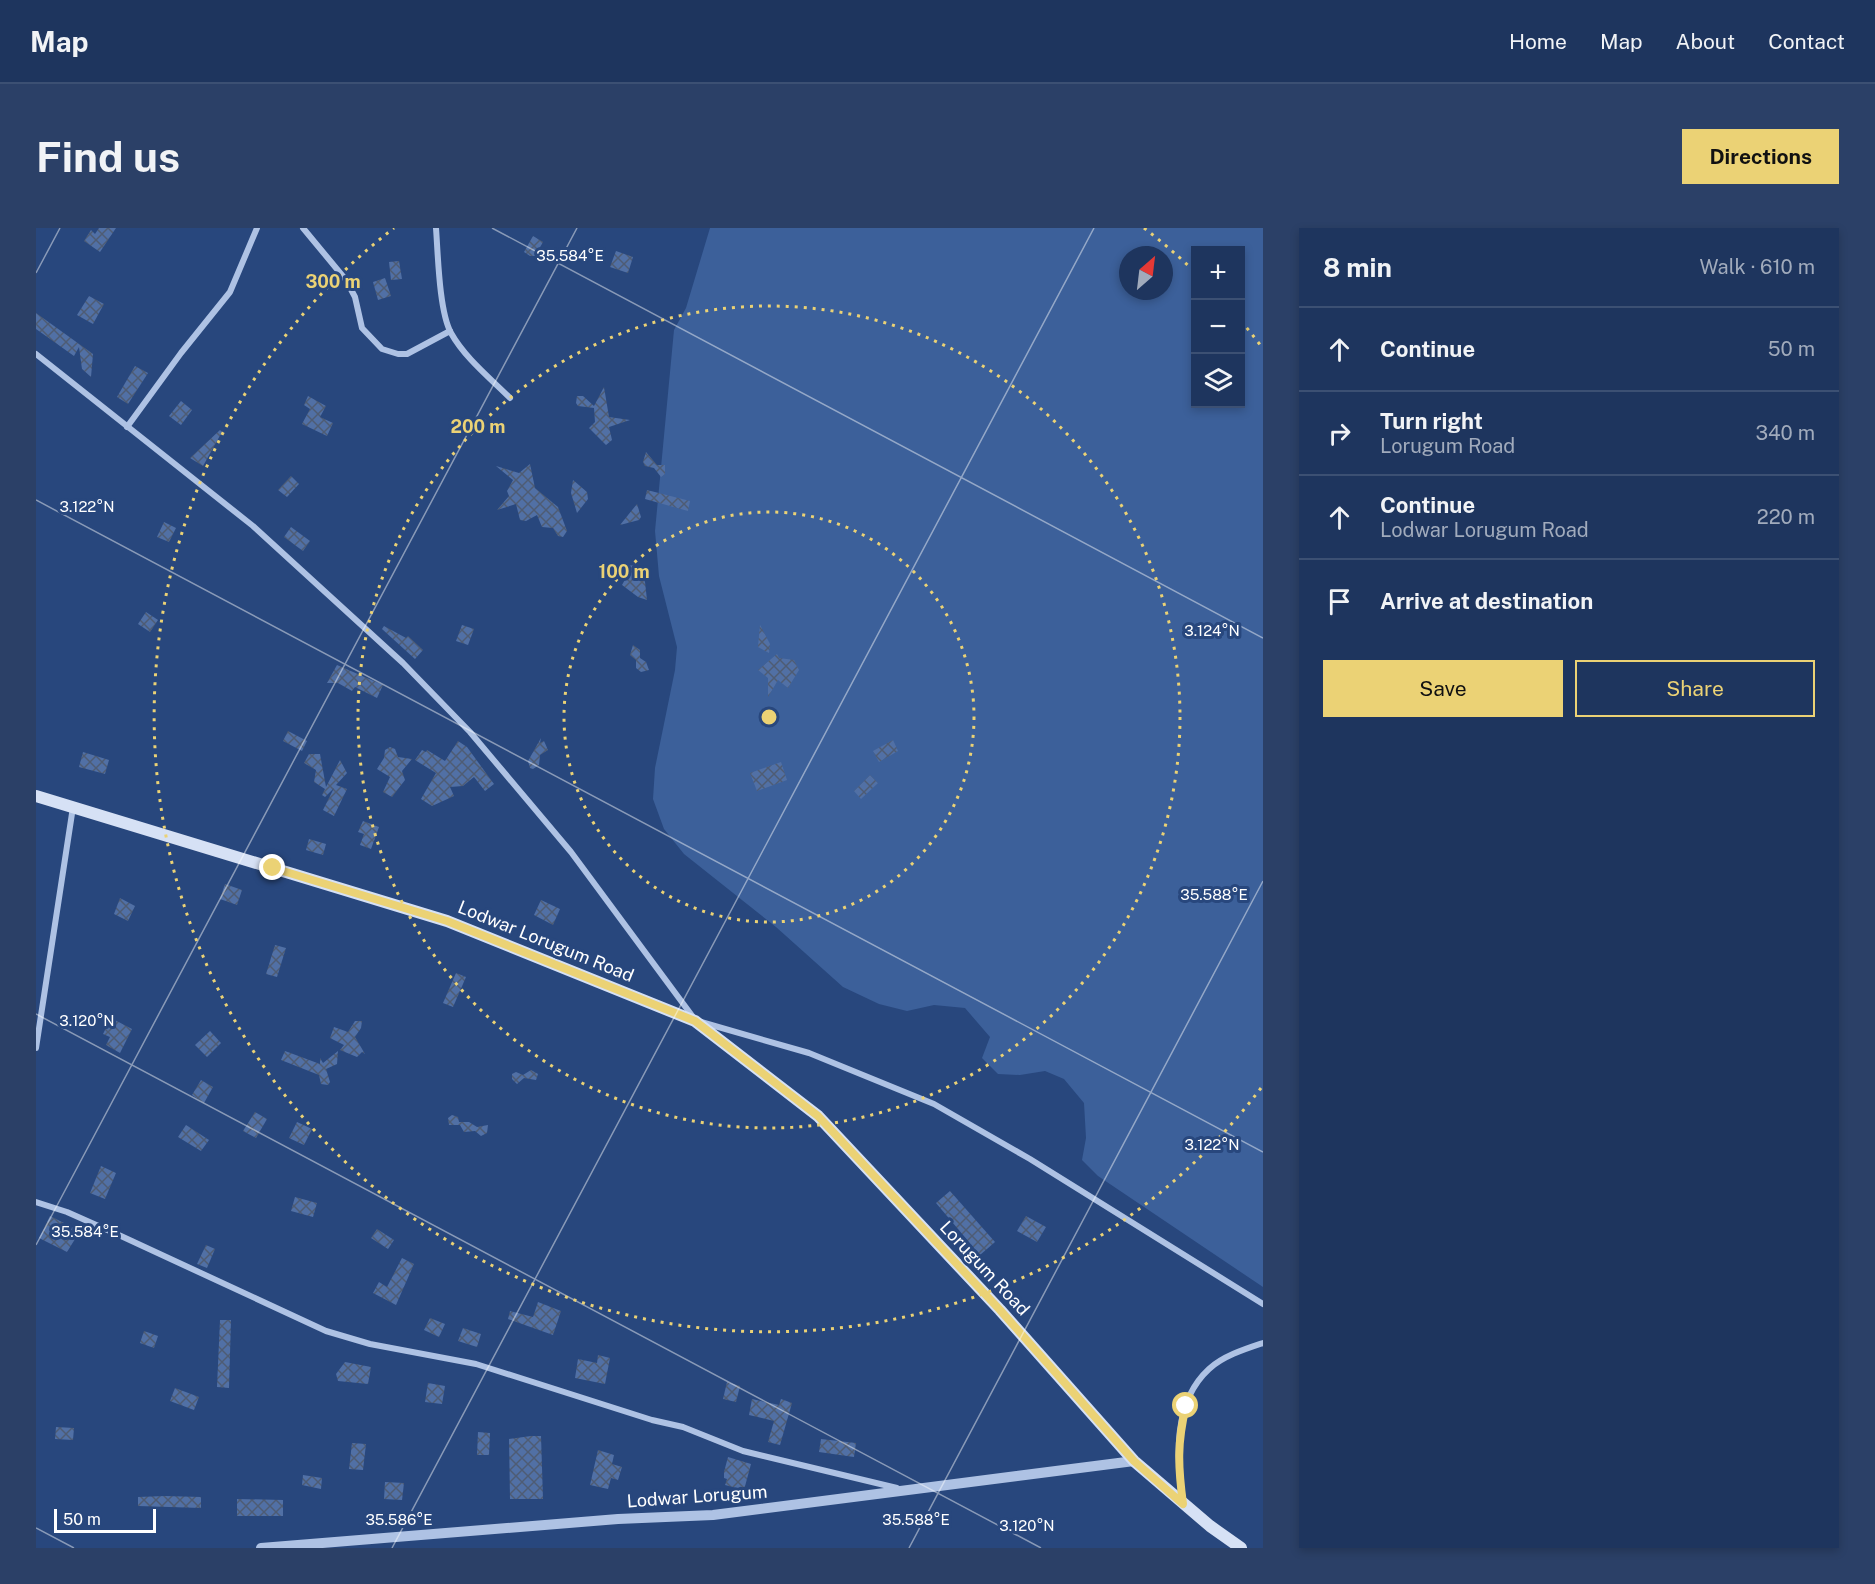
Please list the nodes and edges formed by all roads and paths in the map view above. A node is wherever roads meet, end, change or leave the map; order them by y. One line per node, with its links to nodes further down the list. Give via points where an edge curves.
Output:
1 (257, 228): 7 (street, via 230,292)
2 (303, 228): 4 (street, via 346,280 355,297 362,328 382,349 407,354)
3 (436, 228): 4 (street)
4 (450, 332): 6 (street)
5 (36, 354): 7 (street)
6 (510, 398)
7 (127, 427): 10 (street, via 297,563 470,732 604,893)
8 (36, 796): 9 (main road, Lodwar Lorugum Road)
9 (73, 806): 10 (main road, Lodwar Lorugum Road, via 447,921); 11 (street)
10 (695, 1021): 13 (street, via 809,1053 934,1104); 15 (main road, Lorugum Road, via 818,1116 1000,1310)
11 (36, 1048)
12 (36, 1202): 16 (street, via 122,1236 326,1331 370,1344 476,1364 683,1427 743,1451)
13 (1263, 1304)
14 (1263, 1343): 17 (street, via 1231,1355 1209,1369 1191,1396 1178,1437)
15 (1134, 1461): 16 (street, Lodwar Lorugum); 17 (main road, Lorugum Road)
16 (910, 1492): 18 (street, Lodwar Lorugum, via 713,1515)
17 (1183, 1504): 19 (main road, Lorugum Road)
18 (261, 1548)
19 (1241, 1548)

